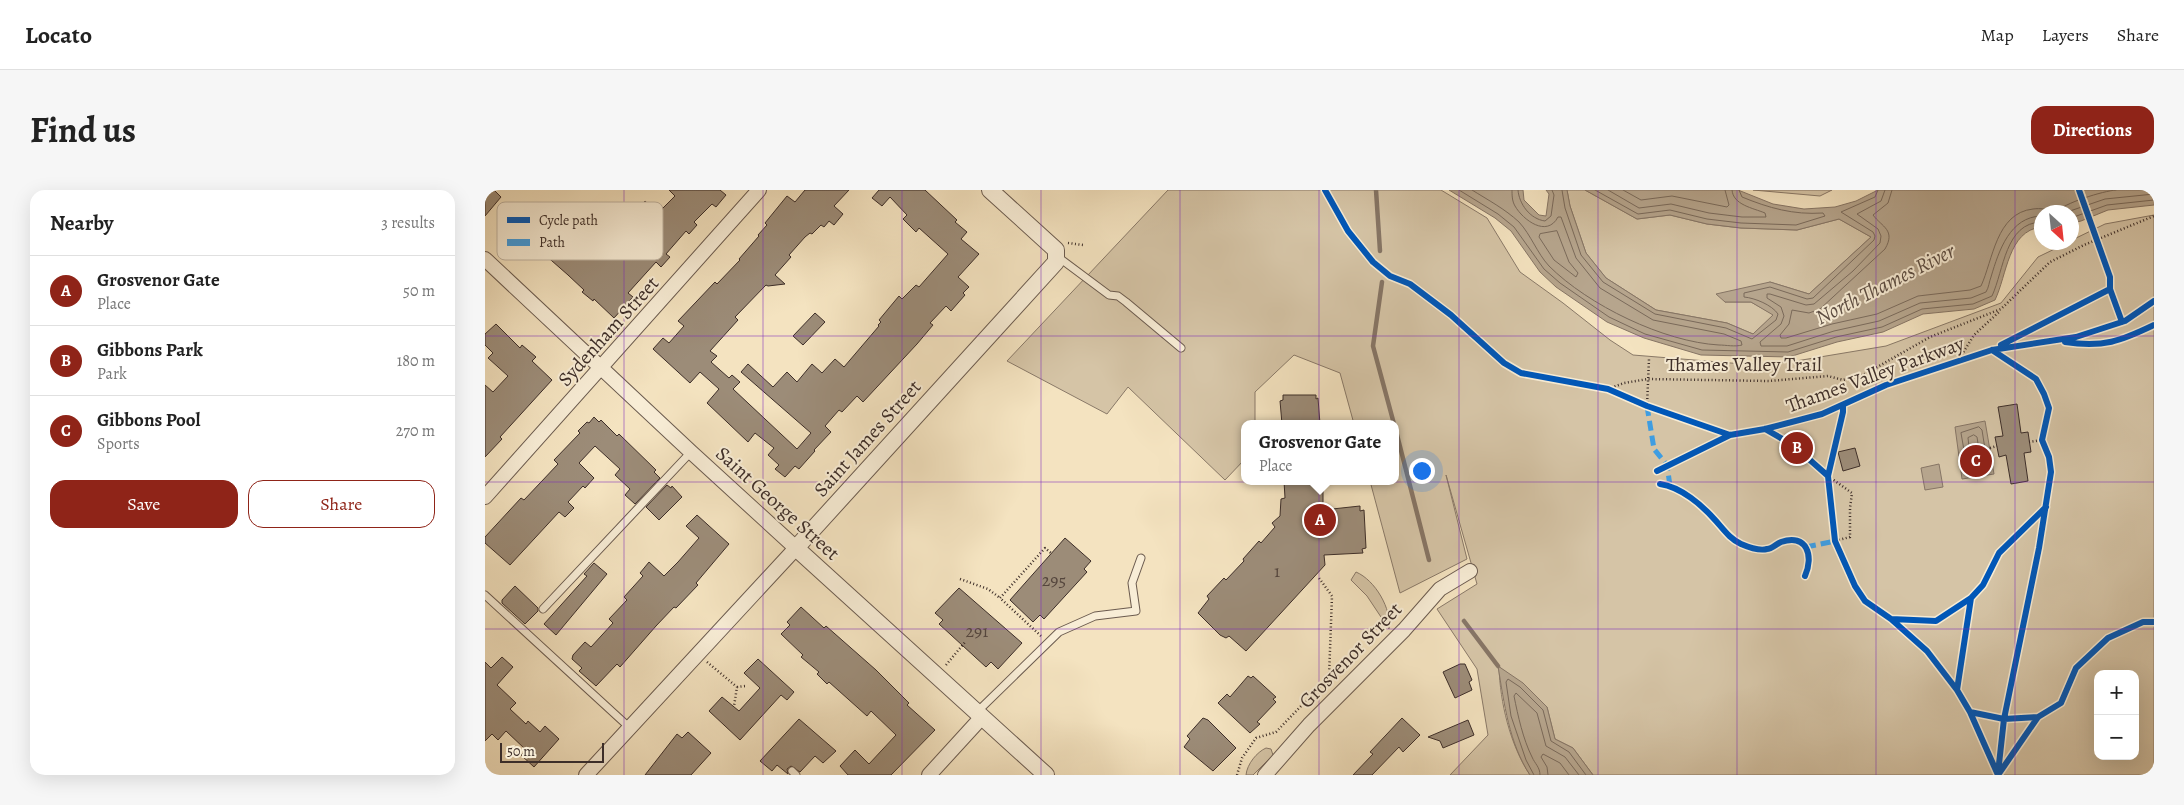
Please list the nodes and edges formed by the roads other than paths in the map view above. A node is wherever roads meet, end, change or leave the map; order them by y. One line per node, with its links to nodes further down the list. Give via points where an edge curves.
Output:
1 (759, 190): 6 (street, Sydenham Street)
2 (990, 190): 3 (street)
3 (1058, 253): 5 (lane, via 1109,295 1118,296 1126,302); 9 (street, Saint James Street)
4 (485, 259): 6 (street, Saint George Street)
5 (1181, 348)
6 (602, 368): 7 (street, Saint George Street); 8 (street, Sydenham Street)
7 (691, 452): 9 (street, Saint George Street); 13 (lane)
8 (485, 497)
9 (796, 548): 14 (street, Saint George Street); 15 (street, Saint James Street)
10 (1141, 558): 14 (lane, via 1132,583 1136,611 1095,616 1059,632)
11 (1470, 571): 19 (street, Grosvenor Street, via 1440,588)
12 (485, 595): 15 (lane)
13 (543, 609)
14 (979, 714): 17 (street); 18 (street, Saint George Street)
15 (630, 728): 16 (street, Saint James Street)
16 (586, 775)
17 (929, 775)
18 (1046, 775)
19 (1265, 775)

